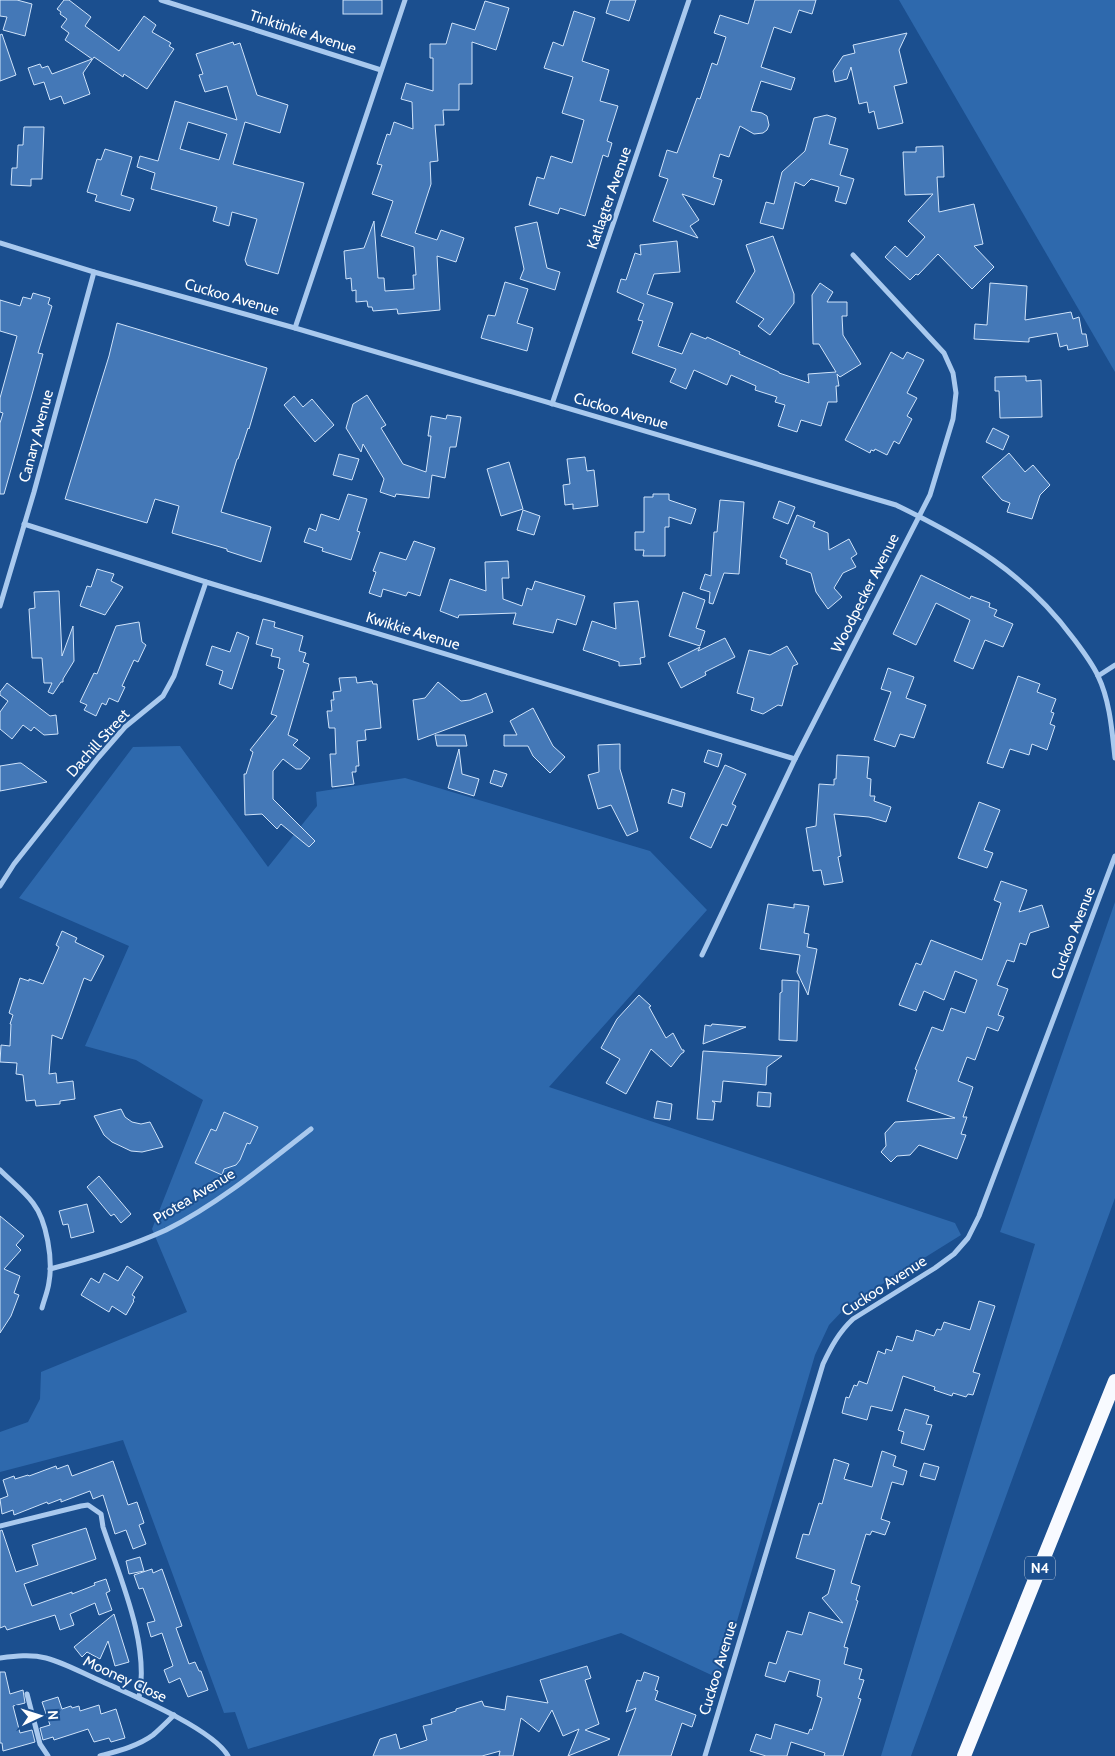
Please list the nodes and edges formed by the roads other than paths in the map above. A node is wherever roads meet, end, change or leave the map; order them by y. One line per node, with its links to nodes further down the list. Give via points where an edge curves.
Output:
1 (161, 0): 4 (street, Tinktinkie Avenue)
2 (405, 0): 4 (street)
3 (689, 0): 9 (street, Katlagter Avenue)
4 (381, 70): 8 (street)
5 (0, 243): 7 (street, Cuckoo Avenue)
6 (854, 255): 10 (street, Woodpecker Avenue, via 944,353 953,373 956,392 953,420 930,495)
7 (94, 272): 8 (street, Cuckoo Avenue); 11 (street, Canary Avenue)
8 (295, 328): 9 (street, Cuckoo Avenue)
9 (552, 404): 10 (street, Cuckoo Avenue, via 896,505)
10 (918, 516): 15 (street, Cuckoo Avenue, via 990,556 1019,579 1064,626); 17 (street, Woodpecker Avenue)
11 (24, 524): 12 (street, Kwikkie Avenue); 13 (street, Canary Avenue)
12 (206, 582): 17 (street, Kwikkie Avenue); 19 (street, Dachill Street, via 174,676 163,696 125,727 98,758)
13 (0, 606)
14 (1115, 665): 15 (street)
15 (1098, 676): 16 (street, Cuckoo Avenue, via 1108,705)
16 (1115, 758)
17 (795, 759): 20 (street, Woodpecker Avenue)
18 (1115, 856): 34 (street, Cuckoo Avenue, via 968,1238 935,1268 853,1319 833,1342 823,1364)
19 (0, 886)
20 (702, 955)
21 (311, 1130): 23 (street, Protea Avenue, via 238,1185 166,1230)
22 (0, 1170): 23 (street, via 24,1192 42,1220)
23 (50, 1270): 24 (street)
24 (42, 1308)
25 (1115, 1380): 35 (highway, N4)
26 (0, 1526): 29 (street, via 88,1505 101,1514 141,1653)
27 (0, 1658): 29 (street, Mooney Close, via 46,1658)
28 (27, 1694): 31 (street, via 40,1744)
29 (138, 1698): 30 (street, Mooney Close)
30 (174, 1715): 32 (street, via 144,1740); 33 (street, Mooney Close, via 207,1736)
31 (48, 1756)
32 (100, 1756)
33 (228, 1756)
34 (705, 1756)
35 (964, 1756)

